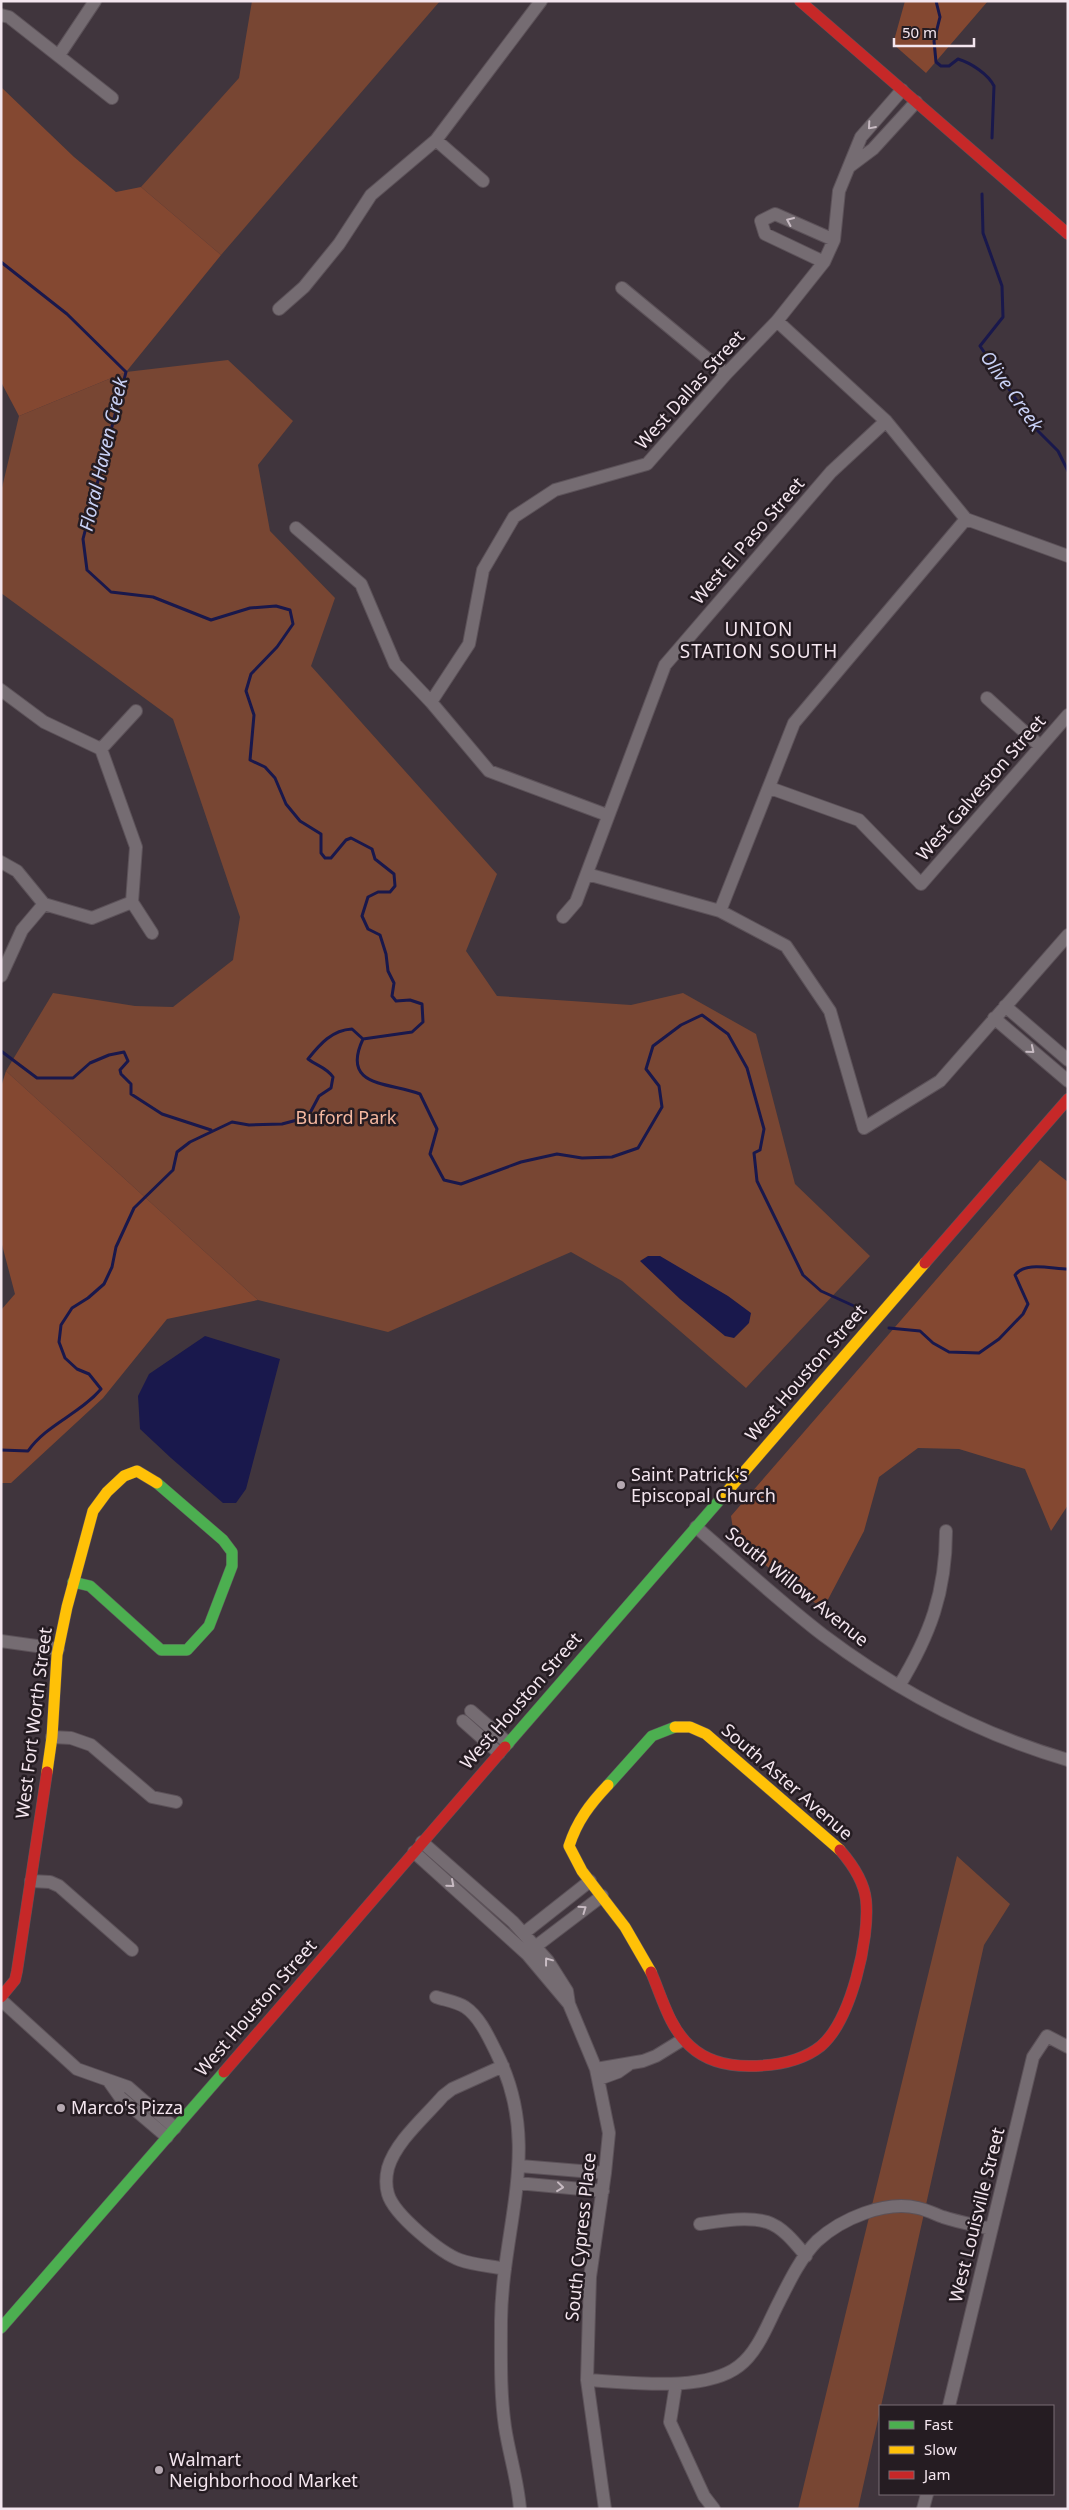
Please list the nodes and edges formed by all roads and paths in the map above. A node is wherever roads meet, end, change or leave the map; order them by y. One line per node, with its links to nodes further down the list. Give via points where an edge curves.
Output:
1 (94, 1): 5 (street)
2 (541, 1): 9 (street)
3 (800, 1): 6 (street)
4 (1, 15): 5 (street)
5 (59, 55): 7 (street)
6 (902, 90): 8 (street); 10 (street, West Dallas Street, one-way to 10, via 861,137)
7 (112, 98)
8 (916, 102): 10 (street, via 873,149); 12 (street)
9 (436, 140): 11 (street); 16 (street, via 371,195 339,244 304,287)
10 (849, 167): 13 (street, West Dallas Street, via 839,191)
11 (483, 181)
12 (1065, 227)
13 (834, 240): 14 (street, West Dallas Street); 14 (street, one-way to 14, via 775,214 761,221 765,234)
14 (824, 262): 17 (street, West Dallas Street)
15 (622, 288): 18 (street)
16 (279, 309)
17 (777, 322): 18 (street, West Dallas Street); 19 (street)
18 (726, 374): 25 (street, West Dallas Street, via 647,464 555,490 514,517 483,570 469,644)
19 (886, 420): 20 (street); 31 (street, West El Paso Street, via 831,472 665,665)
20 (966, 518): 22 (street); 30 (street, via 794,723)
21 (296, 528): 25 (street, via 361,584 395,664)
22 (1068, 556)
23 (1, 690): 29 (street, via 44,722)
24 (987, 698): 28 (street)
25 (431, 702): 31 (street, via 489,771)
26 (136, 710): 29 (street)
27 (1068, 715): 28 (street, West Galveston Street)
28 (1040, 746): 30 (street, West Galveston Street, via 921,884 860,820)
29 (101, 749): 34 (street, via 136,847)
30 (770, 788): 36 (street)
31 (607, 815): 33 (street, West El Paso Street)
32 (1, 862): 35 (street, via 17,872)
33 (587, 874): 36 (street); 37 (street, West El Paso Street, via 576,902)
34 (132, 902): 35 (street, via 92,918); 38 (street)
35 (44, 904): 40 (street, via 22,930)
36 (720, 911): 42 (street, via 786,946 830,1011 864,1128 940,1081)
37 (563, 917)
38 (152, 933)
39 (1068, 935): 41 (street)
40 (1, 976)
41 (1005, 1006): 42 (street); 43 (street)
42 (994, 1018): 44 (street, one-way to 44)
43 (1068, 1060)
44 (1068, 1081)
45 (1068, 1098): 46 (street, West Houston Street)
46 (696, 1527): 51 (street, South Willow Avenue, via 816,1630); 53 (street, West Houston Street)
47 (946, 1531): 51 (street, via 945,1565 935,1616)
48 (73, 1582): 48 (street, West Fort Worth Street, via 93,1511 124,1476 137,1471 158,1484 223,1540 232,1552 232,1566 209,1626 187,1650 161,1650 90,1586); 50 (street, West Fort Worth Street)
49 (1, 1641): 50 (street)
50 (58, 1649): 52 (street, West Fort Worth Street)
51 (899, 1686): 55 (street, South Willow Avenue, via 997,1735)
52 (52, 1737): 56 (street, via 71,1738 91,1745 152,1797); 58 (street, West Fort Worth Street)
53 (508, 1743): 54 (street, West Houston Street); 54 (street, via 467,1716)
54 (499, 1753): 57 (street, West Houston Street)
55 (1068, 1760)
56 (176, 1802)
57 (418, 1847): 63 (street, South Cypress Place); 65 (street, South Cypress Place, one-way to 65); 75 (street, West Houston Street)
58 (31, 1880): 64 (street, via 59,1886); 67 (street, West Fort Worth Street, via 18,1971)
59 (590, 1881): 60 (street); 61 (street); 68 (street, South Aster Avenue, via 576,1864 569,1846 575,1827 587,1808 652,1736 675,1727 698,1731 720,1744 848,1858 866,1899 864,1937 844,2011 826,2040 785,2064 742,2066 712,2060)
60 (602, 1896): 62 (street, one-way to 60); 68 (street, via 646,1961)
61 (544, 1916): 62 (street); 63 (street)
62 (556, 1930): 65 (street)
63 (524, 1933): 65 (street, South Cypress Place)
64 (132, 1950)
65 (532, 1950): 71 (street, South Cypress Place, via 569,2004)
66 (436, 1997): 70 (street, via 465,2007 486,2032)
67 (1, 1999): 72 (street, via 78,2069)
68 (682, 2040): 71 (street, via 656,2056 628,2065 615,2064)
69 (1068, 2047): 81 (street, West Louisville Street, via 1048,2036 1033,2057)
70 (503, 2066): 76 (street, via 517,2111); 83 (street, via 443,2096 394,2156 386,2184 393,2204 404,2217 449,2255 462,2261)
71 (597, 2074): 77 (street, South Cypress Place, via 608,2133)
72 (108, 2080): 73 (street); 74 (street)
73 (134, 2092): 74 (street); 75 (street)
74 (126, 2102): 75 (street)
75 (171, 2133): 84 (street, West Houston Street)
76 (520, 2166): 77 (street); 78 (street)
77 (605, 2173): 79 (street, South Cypress Place)
78 (517, 2183): 79 (street, one-way to 79); 83 (street)
79 (603, 2191): 85 (street, South Cypress Place, via 590,2277)
80 (700, 2224): 82 (street, via 726,2220 768,2222 788,2235)
81 (991, 2229): 82 (street, via 917,2207 881,2207 827,2233); 87 (street, West Louisville Street)
82 (806, 2256): 86 (street, via 743,2363 711,2378)
83 (505, 2268): 89 (street, via 501,2319 502,2392)
84 (1, 2328)
85 (587, 2380): 86 (street); 90 (street, South Cypress Place)
86 (676, 2384): 91 (street, via 670,2422 704,2496)
87 (949, 2405)
88 (927, 2495): 92 (street)
89 (520, 2509)
90 (605, 2509)
91 (714, 2509)
92 (923, 2509)

